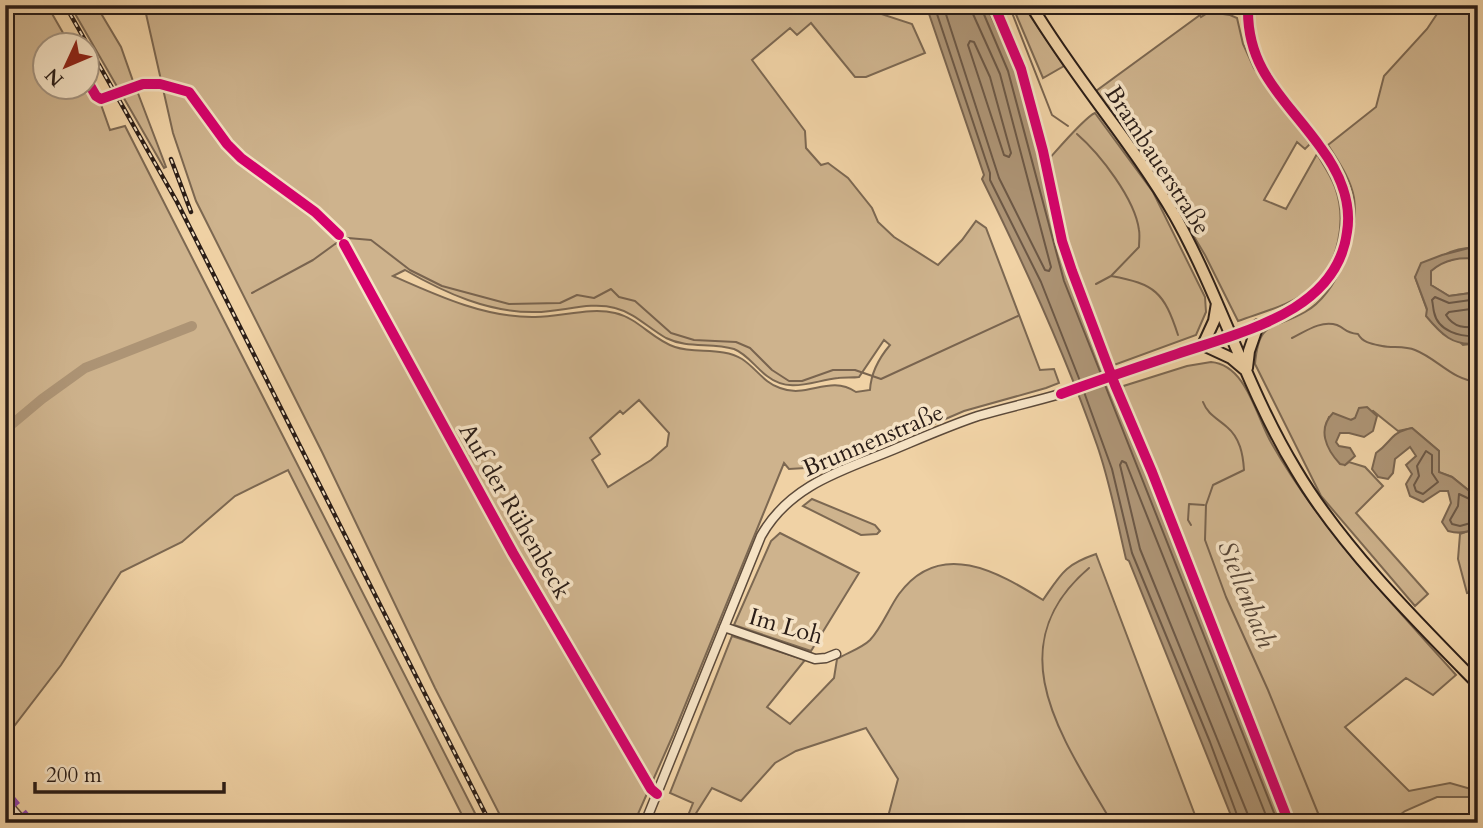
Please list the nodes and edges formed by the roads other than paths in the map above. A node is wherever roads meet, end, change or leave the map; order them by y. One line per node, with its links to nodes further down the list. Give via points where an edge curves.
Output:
1 (1031, 5): 4 (main road, Brambauerstraße, via 1160,192)
2 (1221, 5): 3 (street)
3 (1248, 8): 5 (street, Brunnenstraße, via 1249,35 1257,61 1331,163 1348,214 1343,252 1326,283 1309,299)
4 (1217, 302): 6 (main road, Brambauerstraße); 7 (main road)
5 (1258, 325): 6 (street, Brunnenstraße); 8 (main road, via 1248,351)
6 (1232, 336): 7 (street, Brunnenstraße); 8 (main road, Brambauerstraße)
7 (1203, 345): 8 (main road); 9 (street, Brunnenstraße, via 1061,394 976,417 805,488 765,530)
8 (1247, 371): 11 (main road, Brambauerstraße, via 1295,469 1337,530)
9 (724, 627): 10 (street, Im Loh, via 815,659); 14 (street, Brunnenstraße)
10 (836, 654)
11 (1478, 684)
12 (5, 801): 13 (street)
13 (24, 823)
14 (645, 823)

